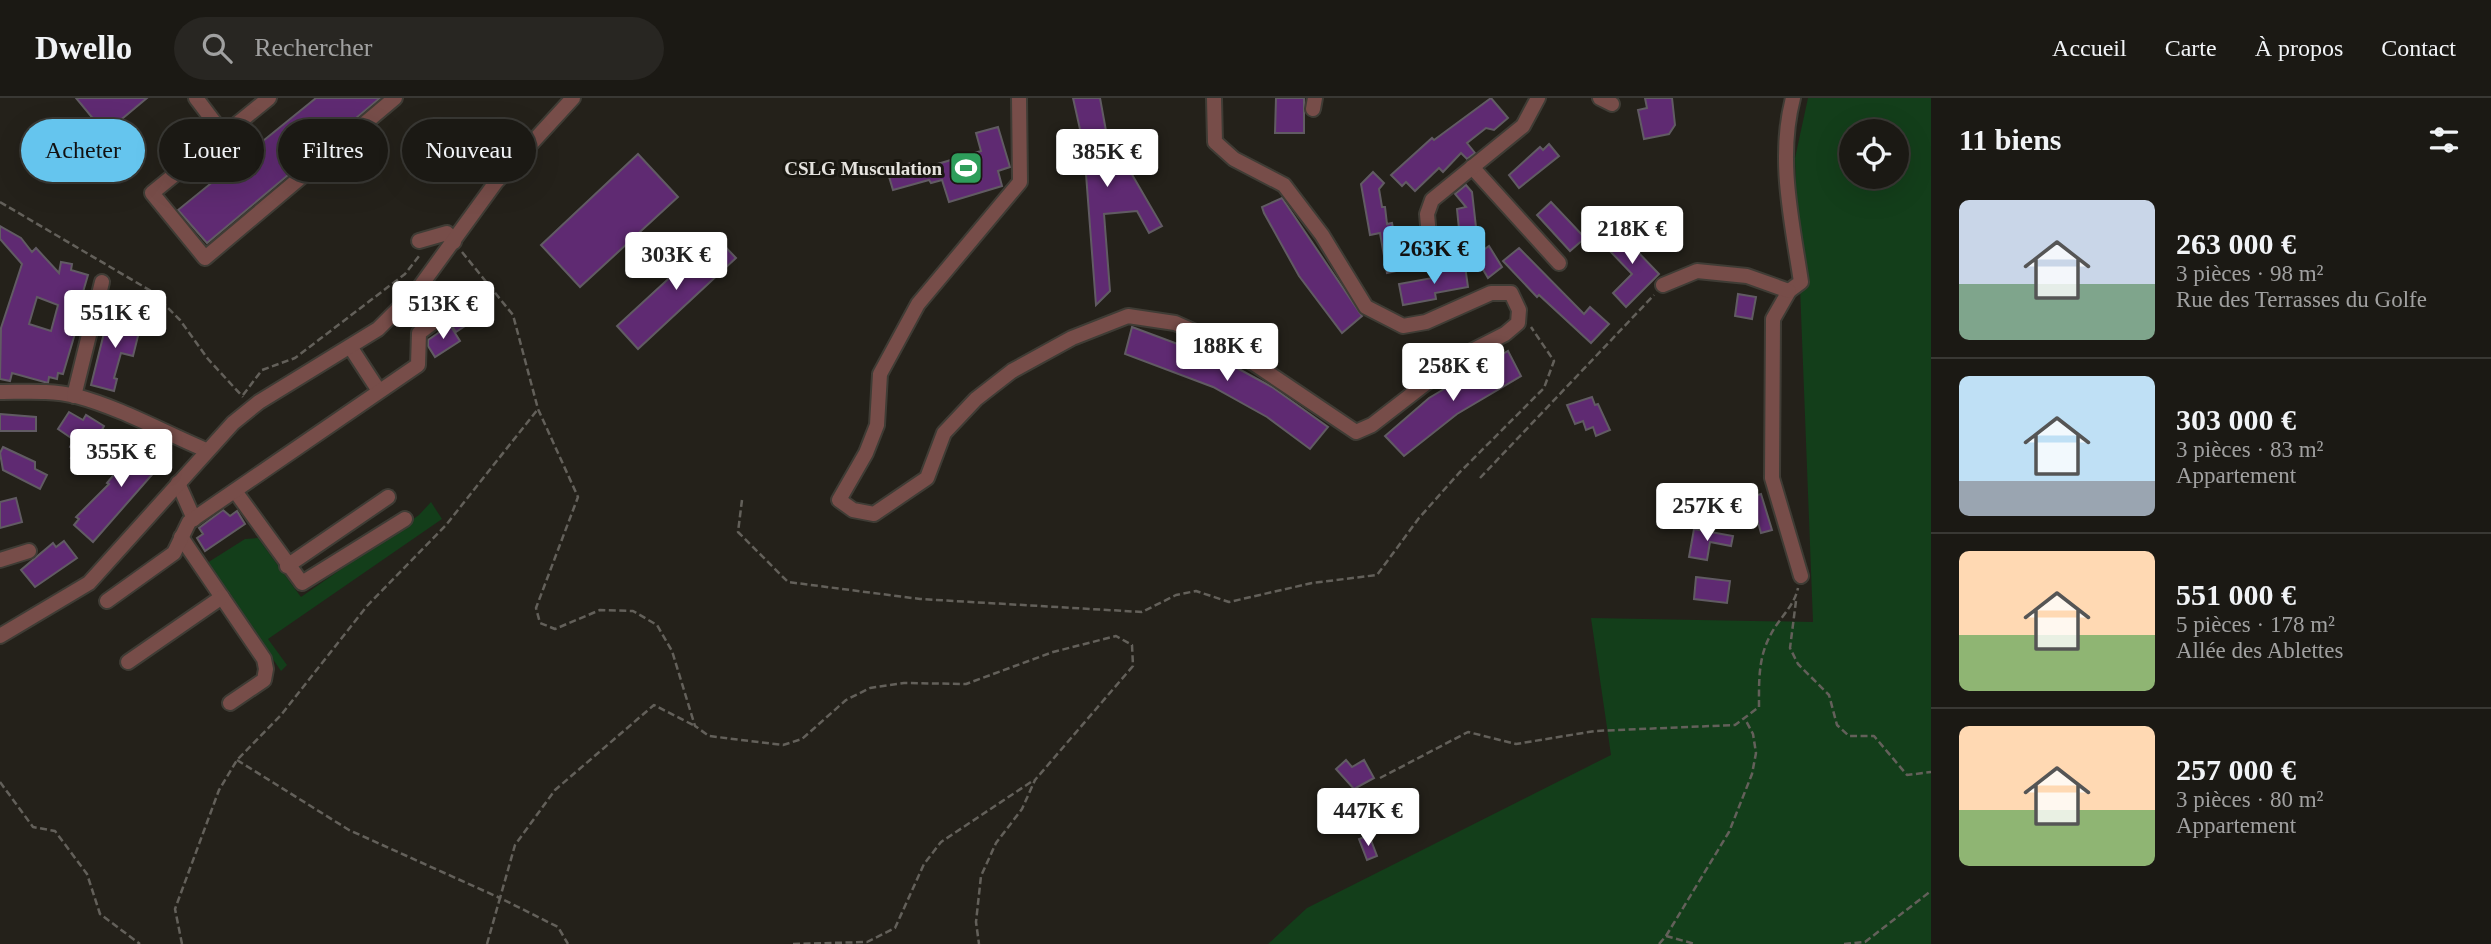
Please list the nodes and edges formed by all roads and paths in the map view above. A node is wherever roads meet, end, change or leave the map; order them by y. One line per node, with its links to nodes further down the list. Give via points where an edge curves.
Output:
1 (196, 98): 9 (street)
2 (269, 98): 10 (street)
3 (395, 98): 12 (street, via 205,258 152,193)
4 (573, 98): 14 (street, via 496,182)
5 (1019, 98): 22 (street, via 1020,182 918,304 880,374 877,425 839,500 853,510 874,514 927,478 944,433 976,399 1012,371 1072,338 1128,316 1175,323 1231,348 1356,432 1372,425 1460,357)
6 (1214, 98): 22 (street, via 1215,142 1234,159 1284,185 1322,235 1366,307 1403,326 1426,322 1491,293 1511,293 1519,310)
7 (1538, 98): 11 (street, via 1523,126)
8 (1793, 98): 20 (street, via 1785,174 1801,282)
9 (212, 119)
10 (243, 119)
11 (1472, 167): 16 (street, via 1432,200 1427,214); 17 (street)
12 (166, 182)
13 (0, 202): 28 (path, via 151,291)
14 (454, 242): 15 (street, via 447,233); 23 (street, via 419,288); 29 (path, via 513,315)
15 (422, 246): 28 (path, via 405,274 295,358 262,370)
16 (1430, 247)
17 (1559, 263)
18 (102, 282): 26 (street)
19 (1663, 285): 20 (street, via 1697,271 1747,276); 31 (path)
20 (1789, 291): 42 (street, via 1773,319 1772,478)
21 (468, 296): 24 (street, via 423,328 418,365)
22 (1518, 323): 35 (path, via 1535,328 1554,361 1544,388 1459,473 1377,575 1312,583 1229,602 1196,591 1176,595 1142,612 919,599 788,582 738,532)
23 (351, 348): 24 (street); 28 (street)
24 (379, 391): 33 (street)
25 (0, 392): 26 (street, via 48,391)
26 (74, 396): 30 (street)
27 (236, 402): 28 (path)
28 (246, 403): 30 (street)
29 (538, 409): 50 (path, via 579,497 536,608 540,624 555,629 600,610 633,611 657,625 672,650); 51 (path, via 446,525 367,606 281,715)
30 (206, 450): 32 (street)
31 (1480, 478)
32 (178, 483): 36 (street); 46 (street, via 89,583)
33 (235, 491): 36 (street); 41 (street)
34 (388, 497): 41 (street)
35 (742, 500)
36 (192, 513): 38 (street)
37 (405, 519): 41 (street, via 306,583 296,579)
38 (181, 537): 43 (street); 45 (street, via 174,553)
39 (29, 551): 40 (street)
40 (0, 560)
41 (287, 566)
42 (1801, 576): 44 (path)
43 (222, 597): 47 (street); 48 (street, via 266,668 264,680)
44 (1796, 598): 49 (path, via 1769,636 1759,670 1759,707); 52 (path, via 1790,648 1798,664 1829,695 1838,725 1849,736 1874,736 1906,775)
45 (107, 601)
46 (0, 636)
47 (128, 662)
48 (230, 702)
49 (1744, 718): 53 (path, via 1735,725 1595,730 1516,744 1468,732); 58 (path, via 1756,753 1752,774 1729,832)
50 (695, 726): 54 (path, via 709,736 783,745 802,739 846,700 870,688 904,683 965,684 1053,652 1116,636 1132,645 1133,666); 57 (path, via 654,705 555,790 515,845)
51 (237, 760): 57 (path, via 349,830); 60 (path, via 219,790 175,909)
52 (1931, 772)
53 (1380, 778)
54 (1035, 780): 63 (path, via 941,842 924,864 895,928 867,942); 64 (path, via 981,876 976,922)
55 (0, 782): 59 (path, via 33,827 55,831 87,873 100,914)
56 (1931, 891): 67 (path, via 1865,942)
57 (500, 898): 61 (path); 62 (path, via 558,927)
58 (1665, 936): 65 (path); 66 (path)
59 (140, 944)
60 (182, 944)
61 (487, 944)
62 (568, 944)
63 (793, 944)
64 (979, 944)
65 (1659, 944)
66 (1695, 944)
67 (1844, 944)

